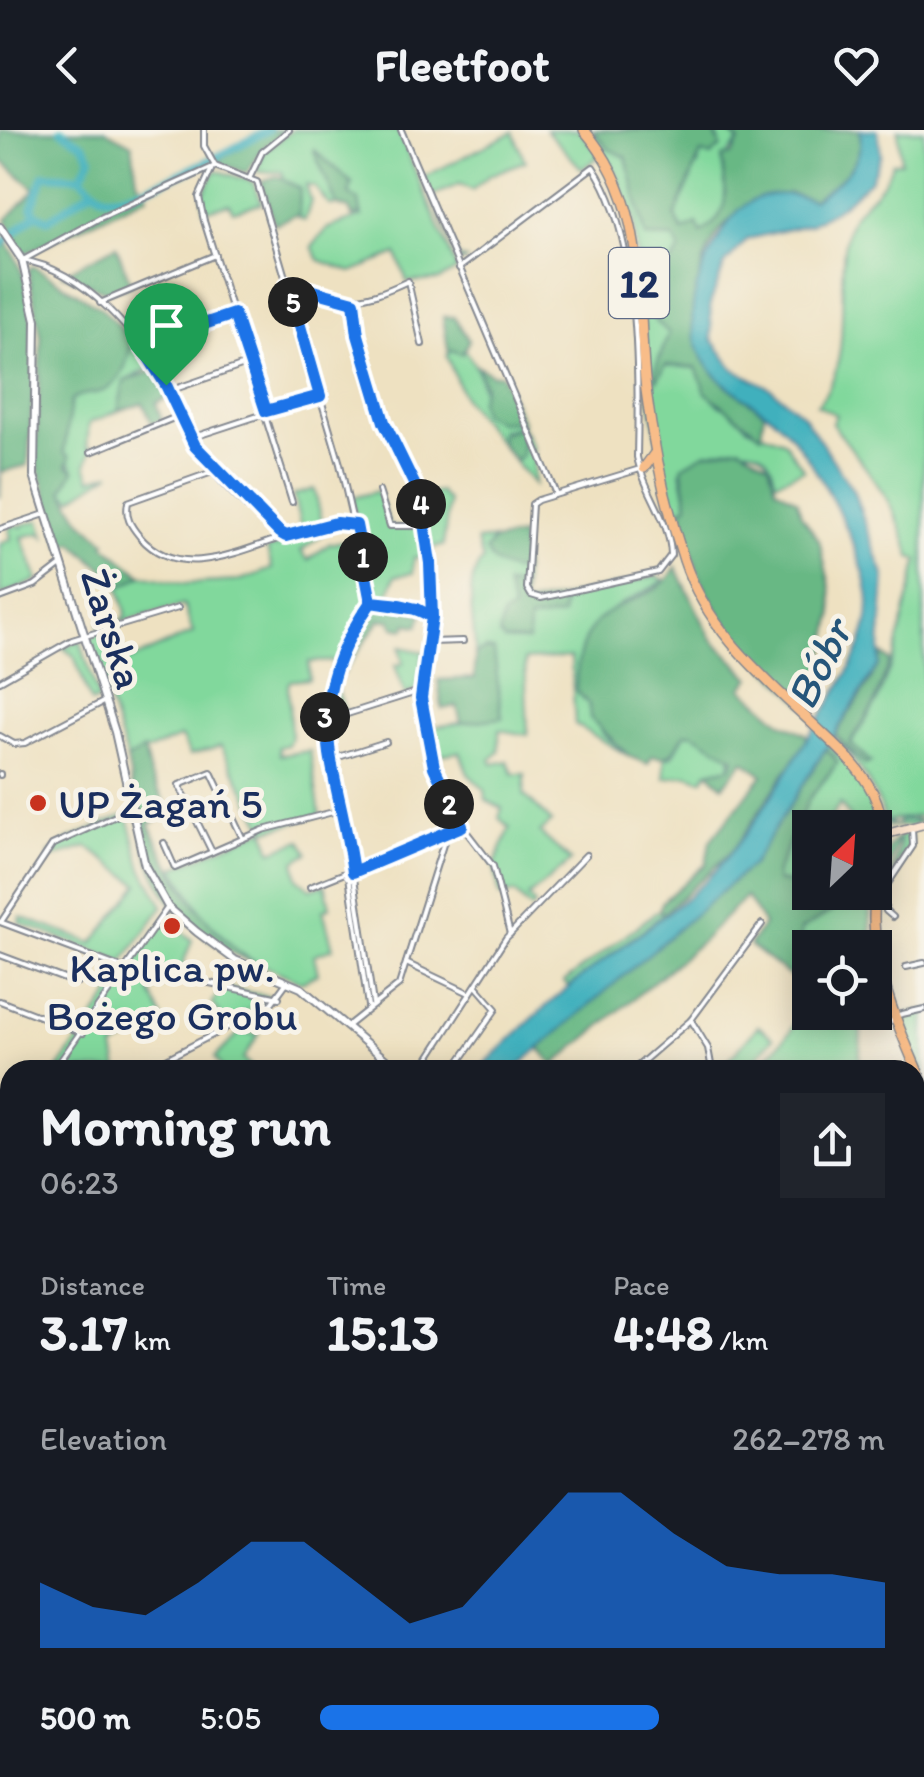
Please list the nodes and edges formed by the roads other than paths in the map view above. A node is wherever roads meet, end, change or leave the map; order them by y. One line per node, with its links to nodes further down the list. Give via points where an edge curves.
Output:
1 (204, 130): 5 (street)
2 (290, 130): 6 (street, via 262,152)
3 (400, 130): 10 (street)
4 (584, 130): 23 (main road, 12, via 618,181 633,225)
5 (213, 166): 6 (street); 8 (street, via 198,197); 9 (street)
6 (250, 177): 11 (street, via 260,187)
7 (1, 228): 9 (street, Żarska)
8 (215, 255): 13 (street); 14 (street)
9 (22, 260): 13 (street); 31 (street, Żarska, via 38,334 32,463)
10 (458, 268): 25 (street, via 593,166 614,201 625,240); 29 (street)
11 (288, 284): 12 (street); 19 (street)
12 (354, 302): 15 (street, via 408,281); 33 (street, via 373,388 419,492)
13 (100, 303): 16 (street)
14 (234, 314): 16 (street); 17 (street)
15 (422, 344)
16 (141, 345): 18 (street)
17 (250, 363): 18 (street); 20 (street)
18 (169, 390): 21 (street)
19 (320, 396): 20 (street); 32 (street)
20 (266, 411): 22 (street); 30 (street)
21 (181, 415): 22 (street); 24 (street)
22 (191, 438): 26 (street)
23 (655, 445): 25 (main road, via 654,458); 27 (main road, 12)
24 (91, 452)
25 (642, 468): 27 (main road); 29 (street); 29 (street, via 671,548 665,568 535,598 527,588 529,511 534,501)
26 (216, 471): 35 (street); 35 (street, via 128,502 125,514 133,528 171,558 233,554)
27 (663, 478): 52 (main road, 12, via 680,549 702,602 734,647 852,761)
28 (379, 491): 33 (street, via 390,526)
29 (556, 494)
30 (292, 502)
31 (45, 514): 34 (street); 36 (street, Żarska)
32 (356, 525): 35 (street, via 336,523); 38 (street)
33 (423, 526): 40 (street)
34 (0, 529)
35 (286, 536)
36 (61, 566): 37 (street); 41 (street, Żarska)
37 (0, 598)
38 (371, 602): 40 (street); 47 (street, via 331,679)
39 (178, 608): 41 (street)
40 (432, 617): 43 (street)
41 (84, 635): 44 (street); 46 (street, Żarska)
42 (463, 641): 43 (street)
43 (430, 642): 45 (street)
44 (0, 680)
45 (420, 691): 47 (street); 55 (street, via 434,767)
46 (105, 701): 48 (street, via 18,745); 51 (street, Żarska)
47 (325, 722): 50 (street)
48 (0, 736)
49 (386, 742): 50 (street)
50 (330, 760): 53 (street)
51 (131, 809): 65 (street, Żarska, via 145,866); 68 (street, via 52,845)
52 (879, 810)
53 (340, 814): 59 (street); 63 (street)
54 (924, 824): 56 (main road)
55 (462, 826): 57 (street); 70 (street, via 494,866)
56 (912, 829): 58 (main road); 67 (street, via 913,846 883,891)
57 (447, 832): 63 (street); 73 (street)
58 (892, 833)
59 (244, 839): 61 (street); 61 (street, via 211,772 179,785)
60 (164, 844): 61 (street, via 175,868)
61 (212, 852)
62 (586, 855): 70 (street)
63 (350, 872): 64 (street); 83 (street)
64 (310, 887)
65 (168, 907): 76 (street); 78 (street, Żarska, via 235,960)
66 (876, 910): 85 (main road, 12)
67 (893, 917)
68 (0, 922): 72 (street)
69 (762, 924): 86 (street)
70 (510, 934): 79 (street)
71 (0, 954): 72 (street, via 73,983 84,980)
72 (93, 957): 76 (street)
73 (406, 963): 80 (street); 83 (street, via 398,987)
74 (924, 963): 75 (street)
75 (906, 967)
76 (126, 969): 88 (street)
77 (182, 978): 81 (street)
78 (288, 981): 81 (street); 87 (street, Żarska)
79 (476, 986): 80 (street); 93 (street, via 496,1008)
80 (470, 994): 92 (street)
81 (278, 998): 90 (street)
82 (0, 1002): 88 (street)
83 (371, 1004): 87 (street)
84 (924, 1009): 85 (street)
85 (894, 1018): 96 (main road, 12)
86 (691, 1020): 94 (street); 95 (street)
87 (346, 1027): 91 (street, Żarska)
88 (84, 1033): 89 (street)
89 (62, 1060)
90 (164, 1060)
91 (383, 1060)
92 (428, 1060)
93 (461, 1060)
94 (645, 1060)
95 (710, 1060)
96 (913, 1060)

